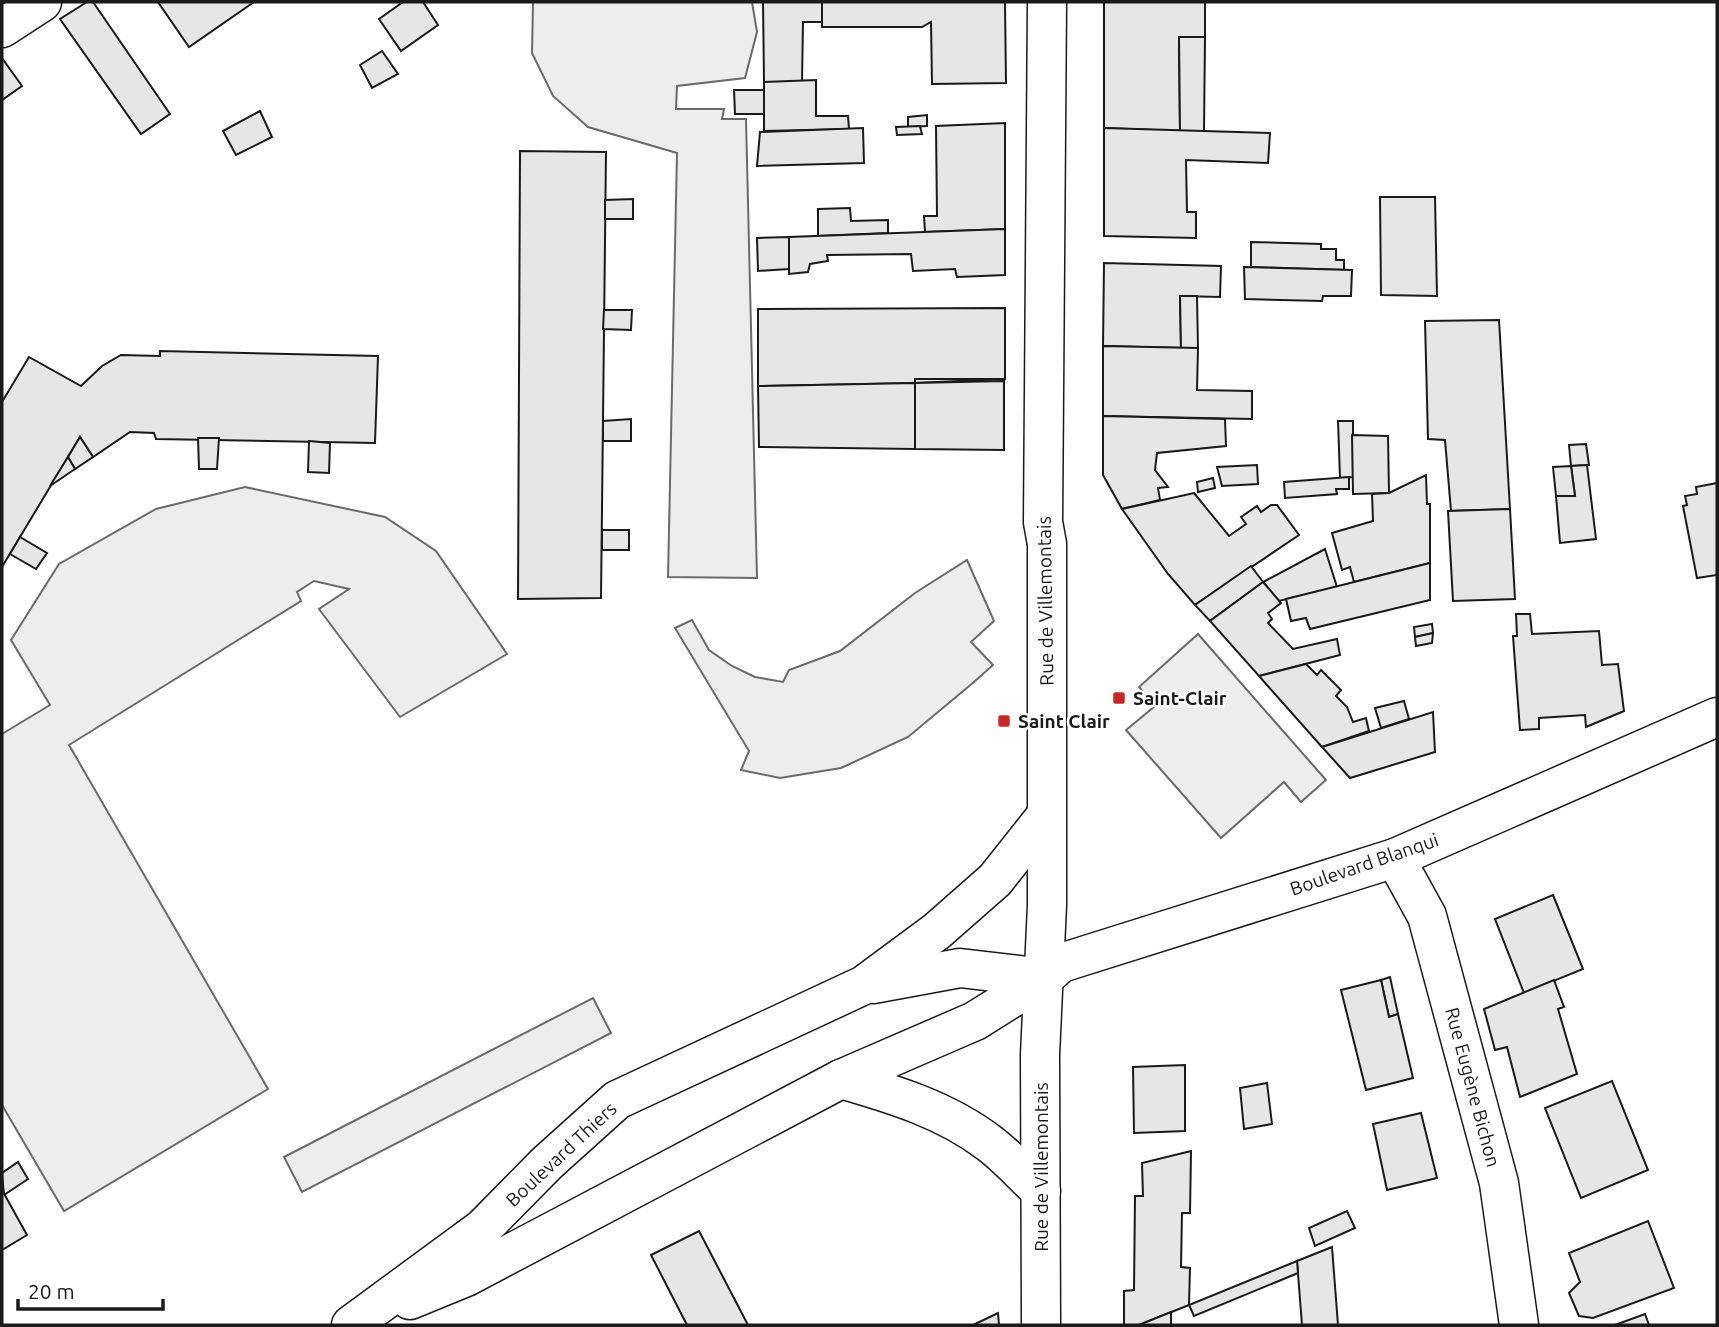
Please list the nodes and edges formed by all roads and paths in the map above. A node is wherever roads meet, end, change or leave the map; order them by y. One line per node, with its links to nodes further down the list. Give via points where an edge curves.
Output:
1 (42, 2): 3 (main road)
2 (1047, 2): 5 (main road, Rue de Villemontais)
3 (2, 28)
4 (1717, 717): 6 (main road, Boulevard Blanqui)
5 (1045, 817): 7 (main road, Rue de Villemontais); 8 (main road, Boulevard Thiers, via 995,880 937,931)
6 (1395, 858): 7 (main road, Boulevard Blanqui, via 1060,963); 13 (main road, Rue Eugène Bichon, via 1427,916 1499,1183)
7 (1044, 978): 8 (main road, Boulevard Thiers, via 960,968); 9 (main road, Boulevard Thiers, via 975,1021); 10 (main road, Rue de Villemontais)
8 (864, 985): 11 (main road, Boulevard Thiers, via 617,1100 483,1228)
9 (841, 1079): 10 (main road, via 894,1094 946,1117 990,1144); 11 (main road, Boulevard Thiers, via 466,1277)
10 (1041, 1191): 12 (main road, Rue de Villemontais)
11 (354, 1324)
12 (1041, 1325)
13 (1519, 1325)

